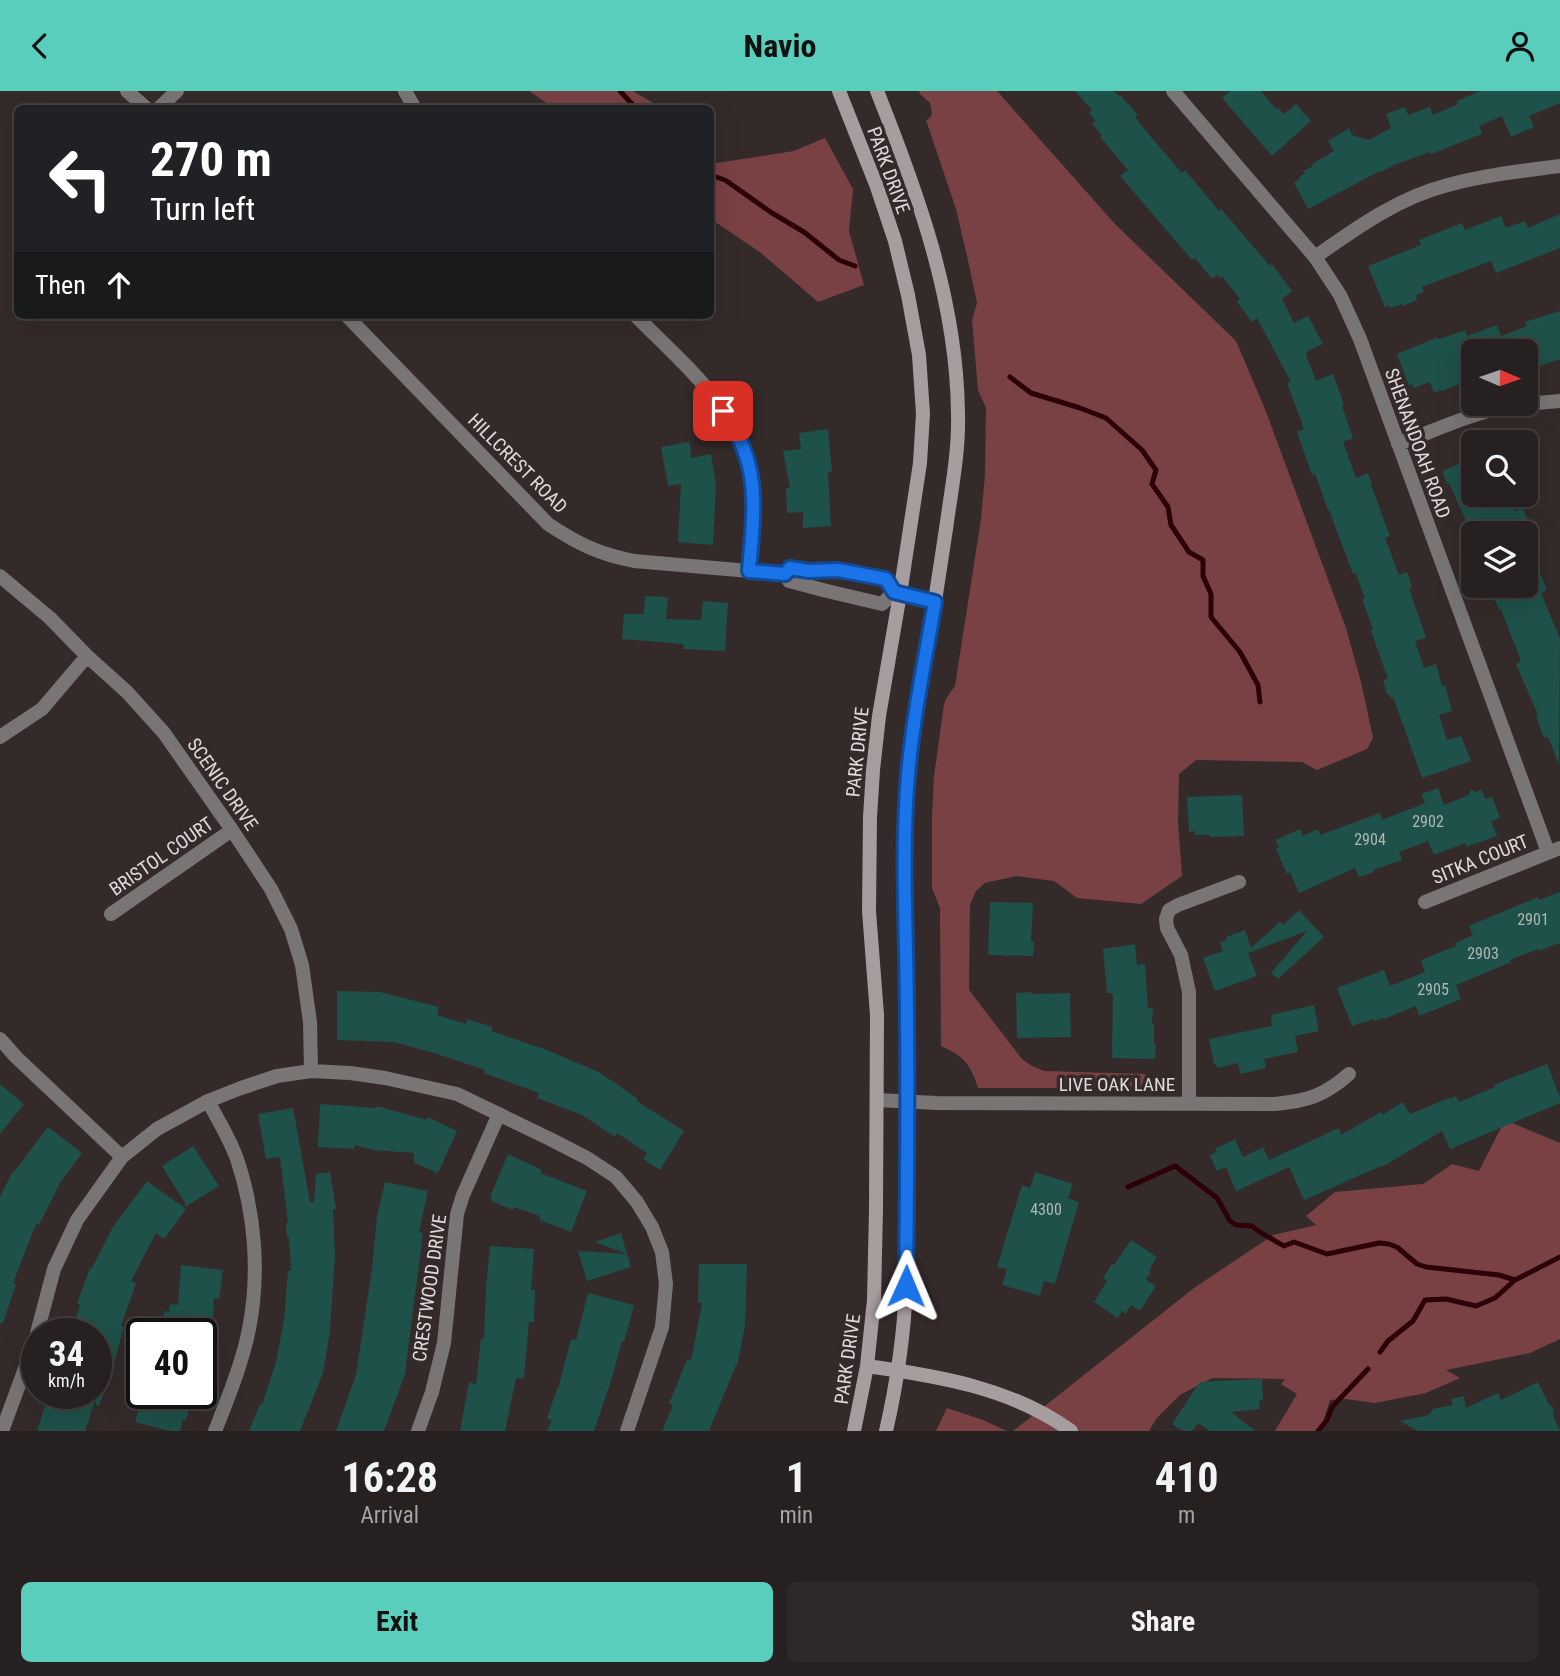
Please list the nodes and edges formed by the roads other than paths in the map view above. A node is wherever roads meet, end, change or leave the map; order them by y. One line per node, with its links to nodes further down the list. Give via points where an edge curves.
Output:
1 (127, 91): 6 (street)
2 (177, 91): 7 (street)
3 (839, 91): 21 (street, PARK DRIVE, via 895,241 919,355 920,463)
4 (877, 91): 22 (street, PARK DRIVE, via 928,231 954,350 955,467)
5 (1173, 91): 9 (street, SHENANDOAH ROAD)
6 (143, 105)
7 (162, 105)
8 (1560, 166): 9 (street, via 1489,175 1407,199)
9 (1315, 257): 15 (street, SHENANDOAH ROAD, via 1340,295 1360,339)
10 (350, 319): 17 (street, HILLCREST ROAD, via 548,524 568,537 610,556 634,561)
11 (639, 319): 17 (street, via 710,392 745,451 753,513)
12 (1560, 401): 13 (street)
13 (1538, 403)
14 (1472, 417): 15 (street)
15 (1398, 444): 26 (street, SHENANDOAH ROAD)
16 (829, 570): 18 (street, HILLCREST ROAD, via 790,568); 20 (street); 21 (street, HILLCREST ROAD, via 886,579)
17 (749, 571): 18 (street, HILLCREST ROAD)
18 (785, 574): 20 (street, HILLCREST ROAD, via 789,581)
19 (0, 576): 23 (street, SCENIC DRIVE)
20 (825, 591): 21 (street, HILLCREST ROAD, via 883,604)
21 (897, 593): 22 (street); 33 (street, PARK DRIVE, via 870,817)
22 (935, 602): 35 (street, PARK DRIVE, via 914,722 906,807)
23 (87, 656): 24 (street, via 42,709); 25 (street, SCENIC DRIVE, via 163,733)
24 (0, 737)
25 (232, 830): 29 (street, BRISTOL COURT); 31 (street, SCENIC DRIVE, via 291,929 304,977)
26 (1554, 850): 28 (street, SITKA COURT)
27 (1239, 882): 36 (street, via 1178,905 1169,910 1166,919 1187,975)
28 (1425, 902)
29 (111, 914)
30 (0, 1039): 38 (street)
31 (311, 1072): 34 (street, via 277,1076); 37 (street, via 385,1077 457,1094)
32 (1349, 1073): 36 (street, LIVE OAK LANE, via 1319,1096 1299,1102)
33 (877, 1100): 35 (street, LIVE OAK LANE); 40 (street, PARK DRIVE, via 874,1300)
34 (208, 1101): 38 (street, via 157,1129); 44 (street, via 236,1156 249,1198 254,1242 249,1328)
35 (907, 1101): 36 (street, LIVE OAK LANE); 41 (street, PARK DRIVE, via 906,1286)
36 (1189, 1104)
37 (499, 1114): 45 (street, CRESTWOOD DRIVE, via 457,1214 443,1343); 46 (street, via 616,1177 652,1227 662,1252 666,1284 662,1327)
38 (122, 1157): 39 (street, via 77,1220 54,1269)
39 (41, 1318)
40 (867, 1366): 41 (street); 47 (street, PARK DRIVE)
41 (899, 1370): 48 (street, PARK DRIVE); 49 (street, via 1000,1394)
42 (21, 1379): 43 (street)
43 (2, 1431)
44 (215, 1431)
45 (418, 1431)
46 (627, 1431)
47 (854, 1431)
48 (886, 1431)
49 (1071, 1431)

